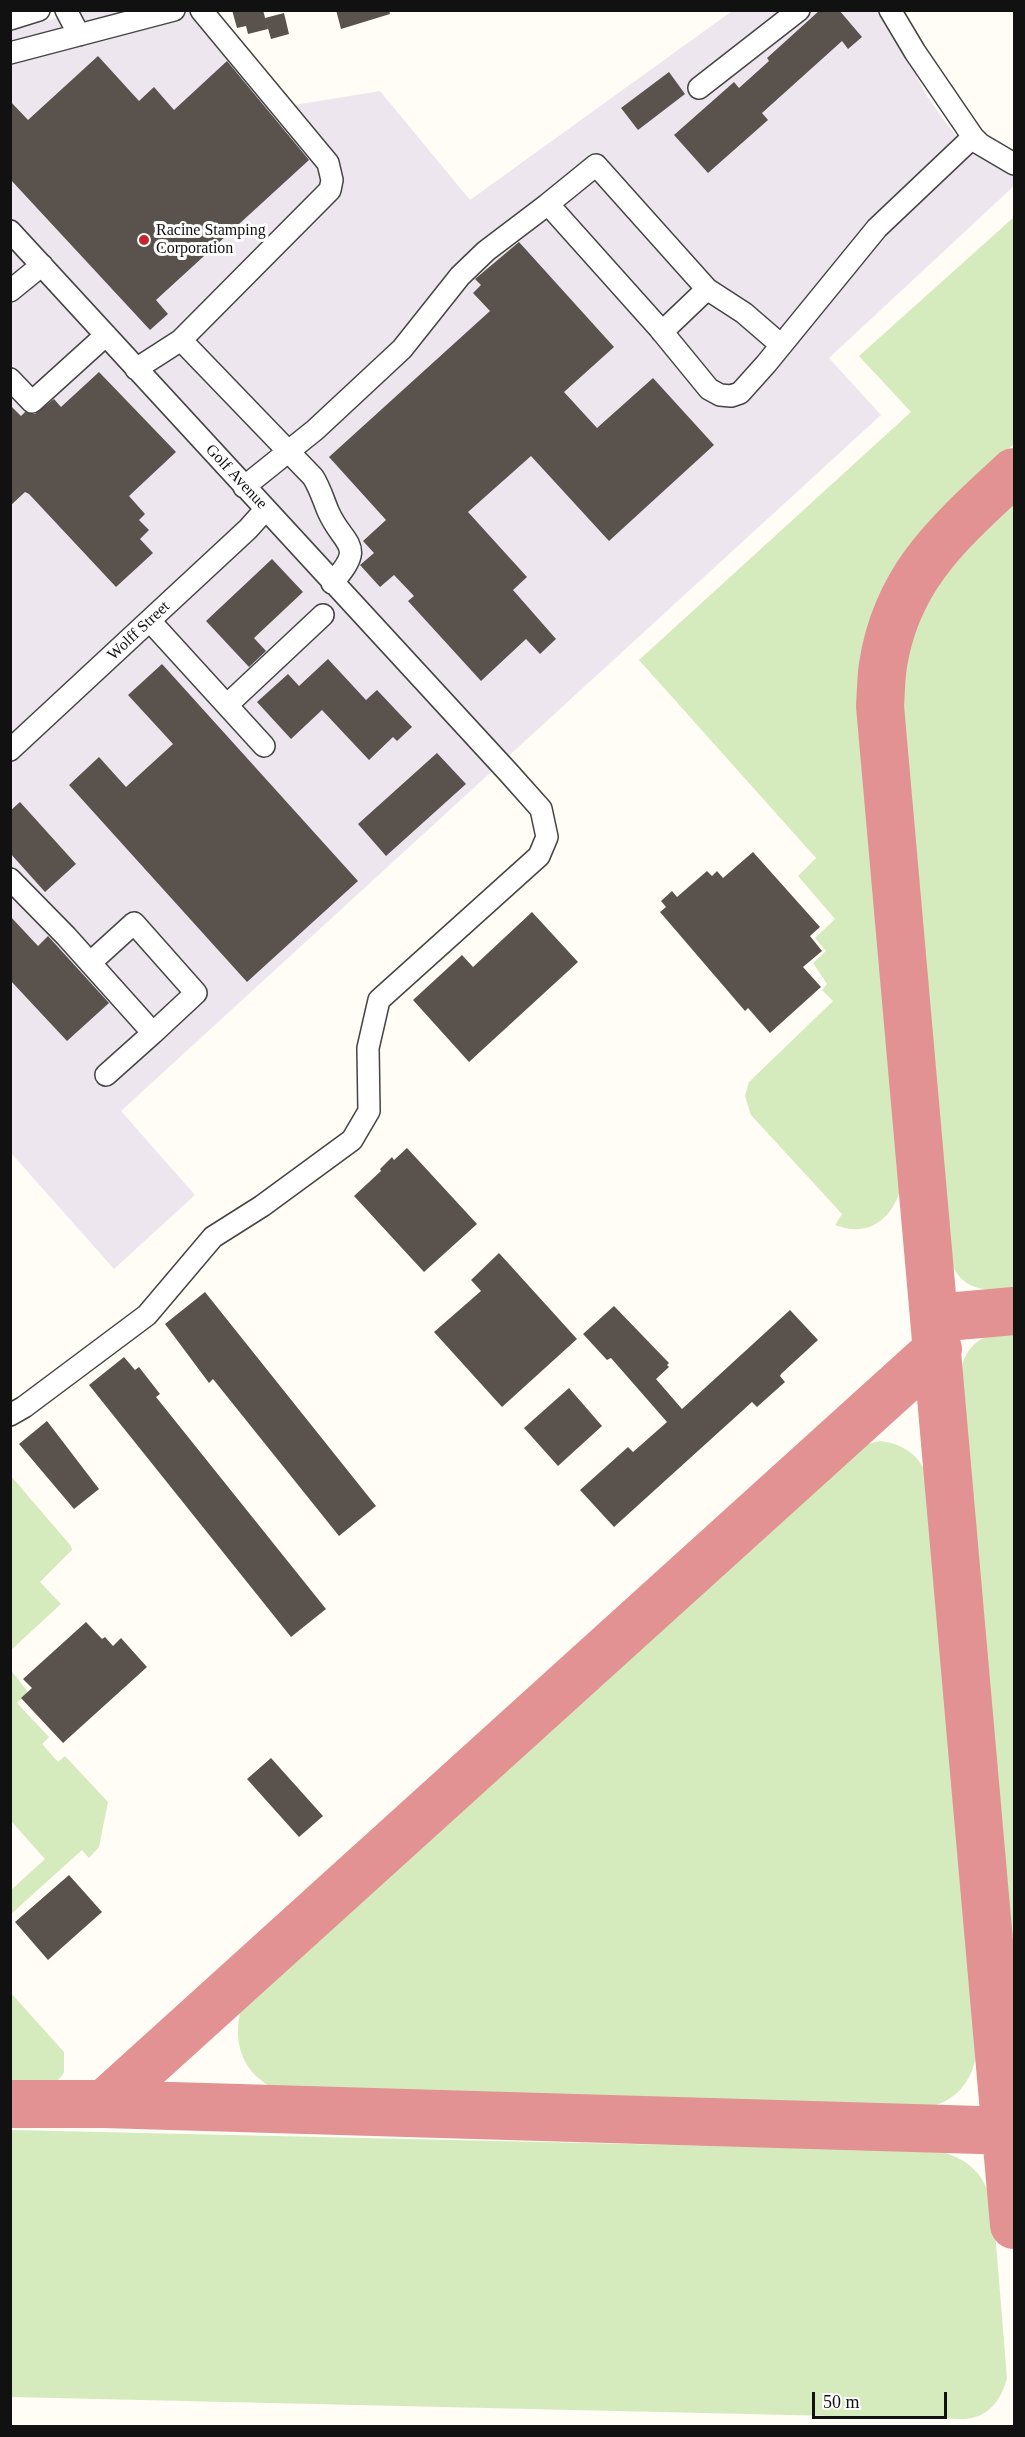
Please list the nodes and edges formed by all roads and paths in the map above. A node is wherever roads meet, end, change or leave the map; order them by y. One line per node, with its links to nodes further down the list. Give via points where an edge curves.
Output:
1 (39, 10): 7 (street)
2 (66, 10): 8 (street)
3 (174, 10): 8 (street)
4 (201, 10): 20 (street, via 327,163 332,180 330,190)
5 (799, 10): 10 (street)
6 (890, 10): 11 (street)
7 (10, 19)
8 (79, 35): 9 (street)
9 (10, 53)
10 (699, 88)
11 (973, 137): 12 (street); 21 (street, via 877,228)
12 (1014, 164)
13 (548, 204): 16 (street, via 596,165); 18 (street); 24 (street, via 486,250 460,276 402,349)
14 (10, 231): 15 (street, Golf Avenue)
15 (42, 265): 17 (street); 19 (street, Golf Avenue)
16 (707, 289): 18 (street); 21 (street)
17 (10, 291)
18 (662, 332): 21 (street, via 709,389 720,395 740,393)
19 (106, 335): 22 (street, Golf Avenue); 23 (street, via 32,402)
20 (181, 340): 22 (street); 24 (street)
21 (782, 345)
22 (136, 369): 25 (street, Golf Avenue)
23 (10, 379)
24 (291, 452): 25 (street); 27 (street, via 313,477 328,511 350,544 348,563)
25 (244, 487): 26 (street, Golf Avenue)
26 (266, 510): 27 (street, Golf Avenue); 29 (street, Wolff Street)
27 (332, 582): 37 (street, Golf Avenue, via 541,809 547,837 539,856 379,1000 368,1048 369,1111 352,1140 213,1237 147,1315)
28 (323, 615): 30 (street)
29 (150, 621): 30 (street); 32 (street, Wolff Street)
30 (227, 705): 31 (street)
31 (264, 746)
32 (10, 750)
33 (10, 879): 34 (street)
34 (90, 963): 35 (street); 35 (street, via 134,923 196,993)
35 (153, 1033): 36 (street)
36 (106, 1075)
37 (10, 1414)

